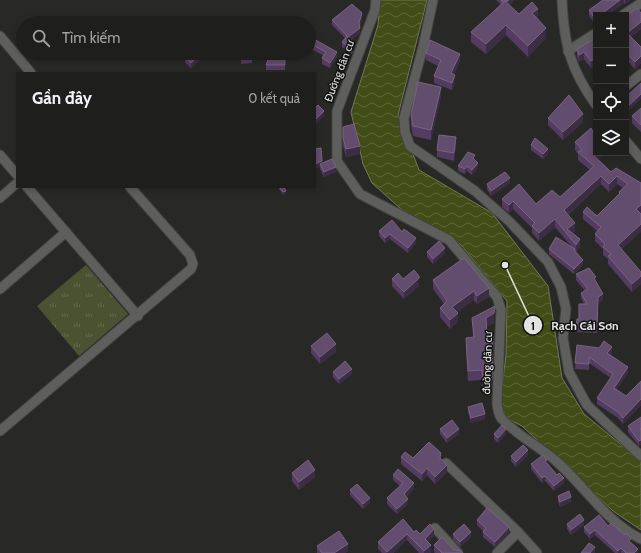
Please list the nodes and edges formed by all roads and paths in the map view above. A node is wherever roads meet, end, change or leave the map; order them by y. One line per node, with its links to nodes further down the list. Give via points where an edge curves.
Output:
1 (376, 0): 22 (street, Đường dân cư, via 375,10 337,111 337,161)
2 (432, 0): 28 (street, via 423,47 404,118 410,146 474,191 510,222 548,262 561,287 566,309 563,338 569,372 587,405)
3 (562, 0): 8 (street)
4 (641, 3): 5 (street)
5 (628, 12)
6 (593, 34): 8 (street)
7 (0, 36): 9 (street)
8 (568, 51): 14 (street, via 581,84)
9 (16, 54)
10 (21, 60): 11 (street)
11 (31, 72)
12 (641, 74): 13 (street)
13 (628, 84)
14 (593, 101)
15 (629, 145): 17 (street)
16 (0, 155): 18 (street)
17 (641, 159)
18 (16, 174)
19 (16, 184): 23 (street)
20 (28, 188): 24 (street)
21 (131, 188): 26 (street, via 190,255 193,264 191,269)
22 (360, 194): 32 (street, đường dân cư, via 449,240 475,269 497,297 501,310 497,404 500,417 512,429 556,461 630,534)
23 (0, 198)
24 (66, 232): 25 (street); 26 (street)
25 (0, 289)
26 (138, 316): 27 (street)
27 (0, 431)
28 (641, 456)
29 (446, 464): 31 (street)
30 (435, 528): 33 (street)
31 (518, 532): 34 (street); 35 (street)
32 (641, 539)
33 (458, 553)
34 (497, 553)
35 (537, 553)

